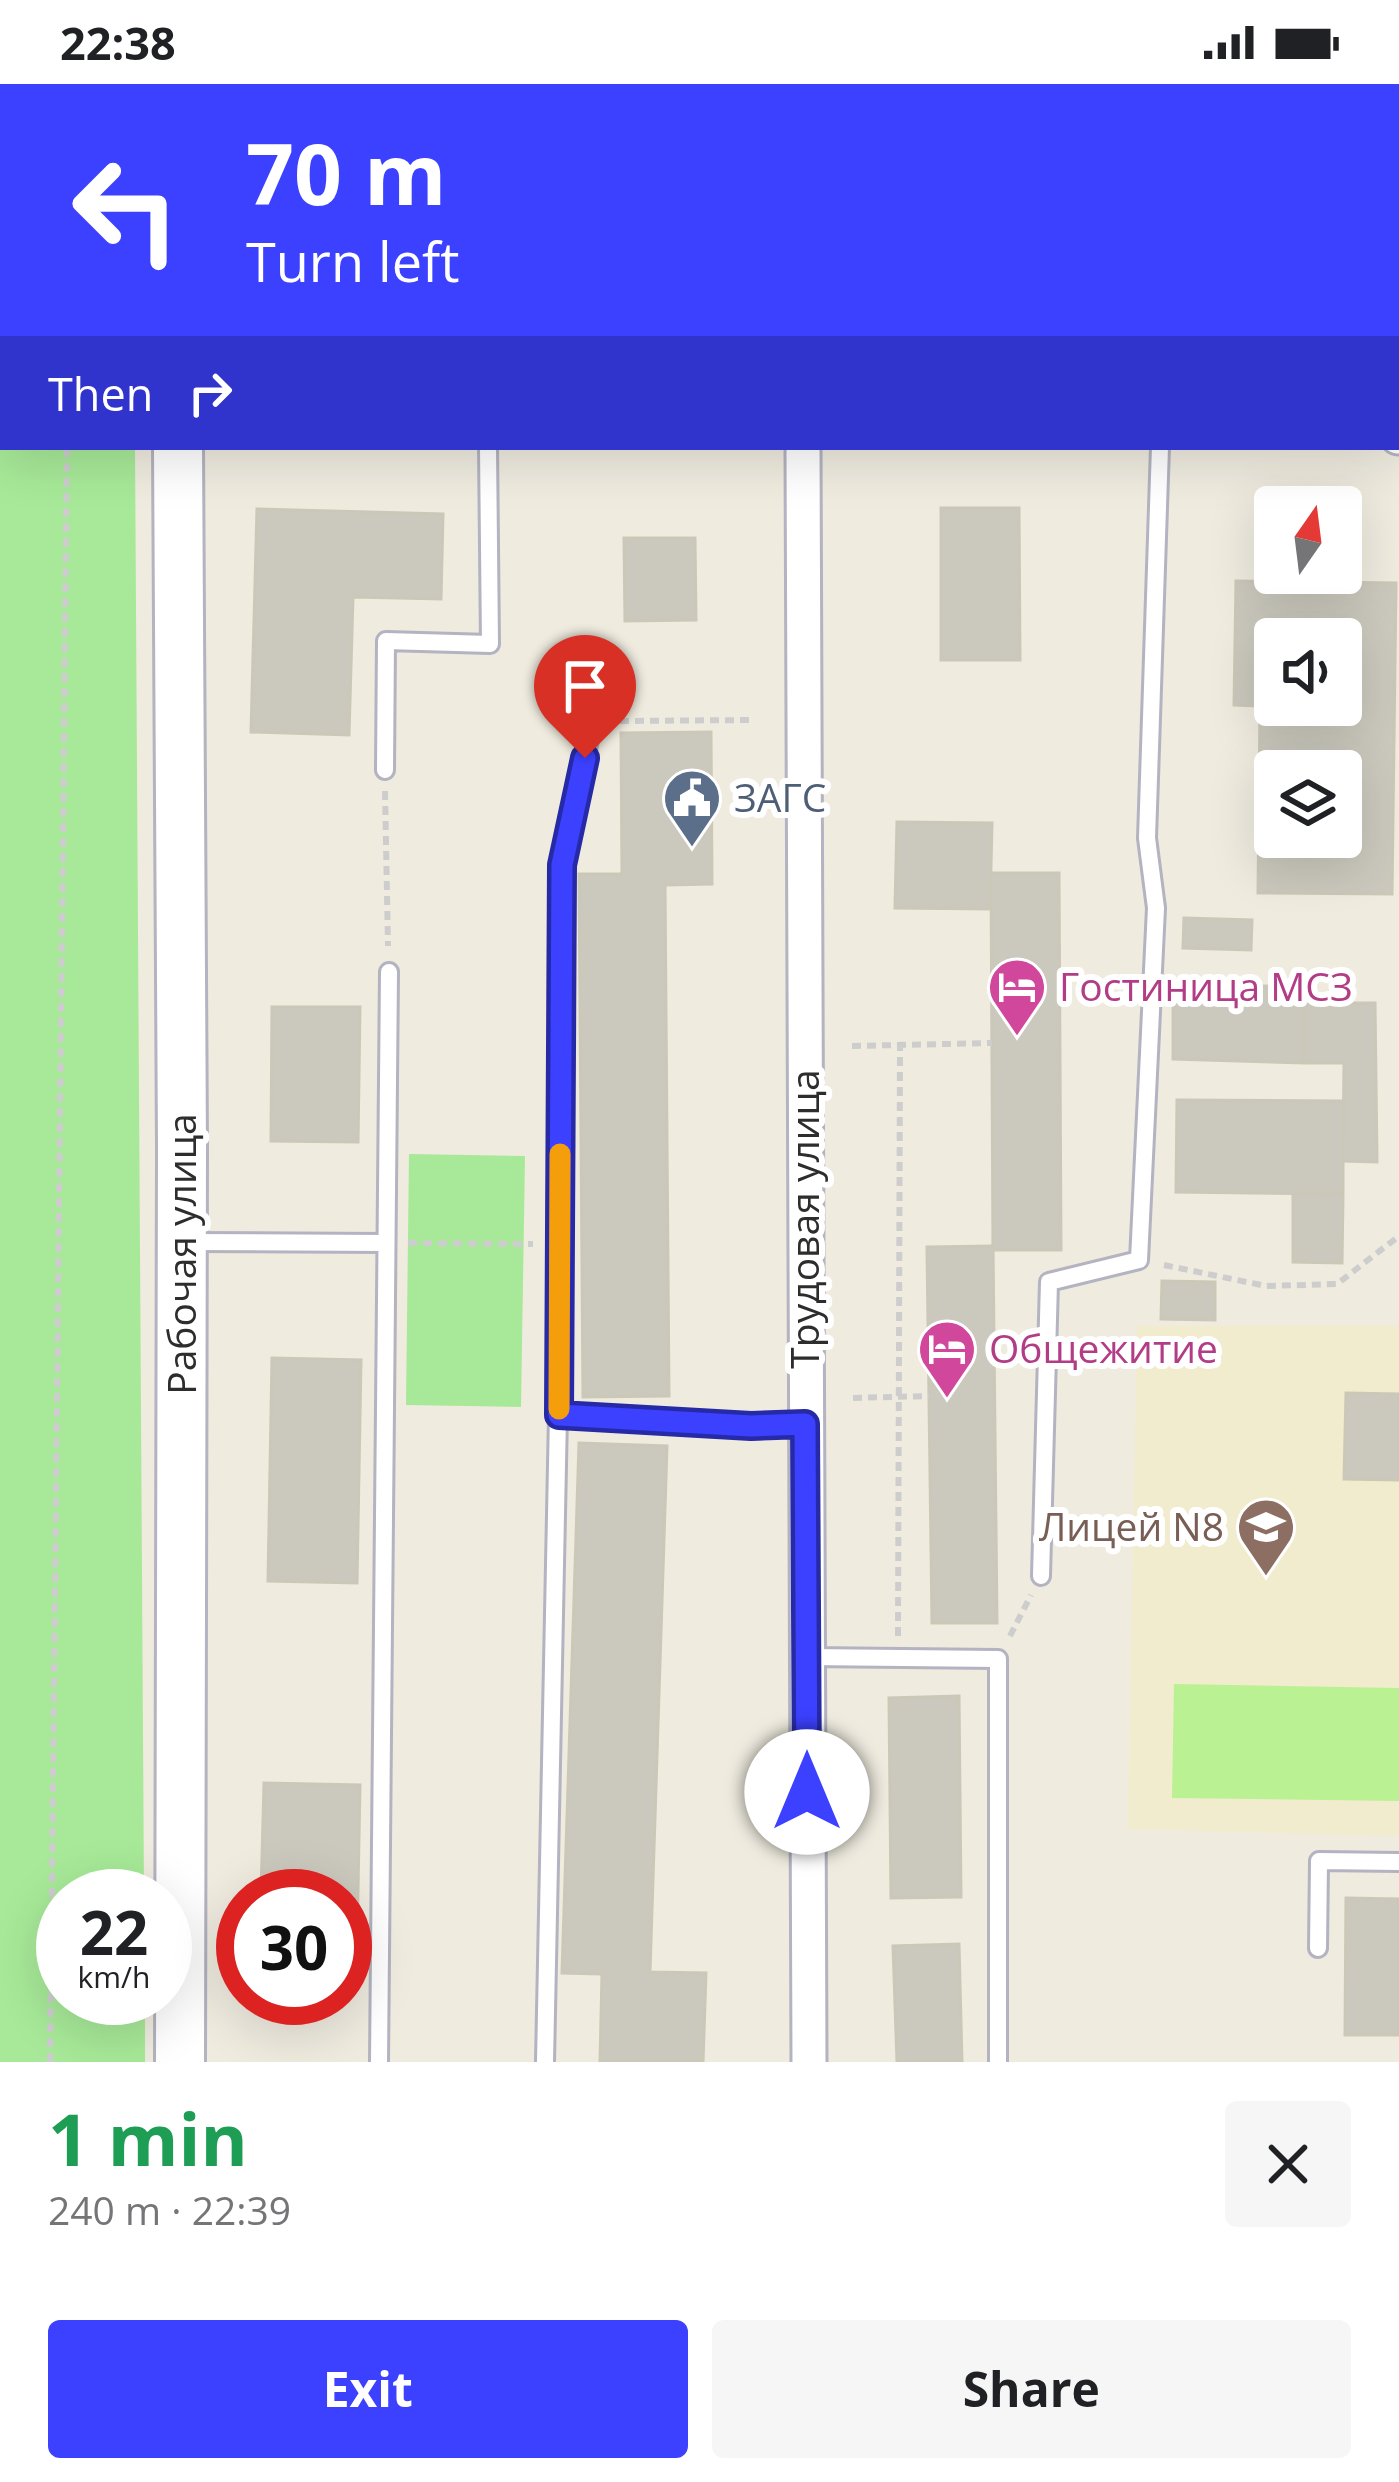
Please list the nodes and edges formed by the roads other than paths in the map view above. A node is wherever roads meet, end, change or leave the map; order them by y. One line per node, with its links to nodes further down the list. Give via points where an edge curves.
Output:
1 (178, 450): 8 (street, Рабочая улица)
2 (488, 450): 6 (lane, via 490,644 386,641)
3 (803, 450): 11 (street, Трудовая улица)
4 (1160, 450): 12 (lane, via 1147,838 1156,908 1139,1260 1049,1282)
5 (592, 722): 10 (lane, via 562,865)
6 (385, 770)
7 (389, 972): 9 (lane)
8 (182, 1242): 9 (lane); 16 (street, Рабочая улица)
9 (386, 1243): 17 (lane)
10 (559, 1415): 11 (lane); 18 (lane)
11 (805, 1424): 13 (street, Трудовая улица)
12 (1041, 1576)
13 (806, 1657): 19 (street, Трудовая улица); 20 (lane, via 998,1659)
14 (1399, 1862): 15 (lane, via 1319,1862)
15 (1318, 1948)
16 (180, 2062)
17 (379, 2062)
18 (545, 2062)
19 (809, 2062)
20 (998, 2062)

